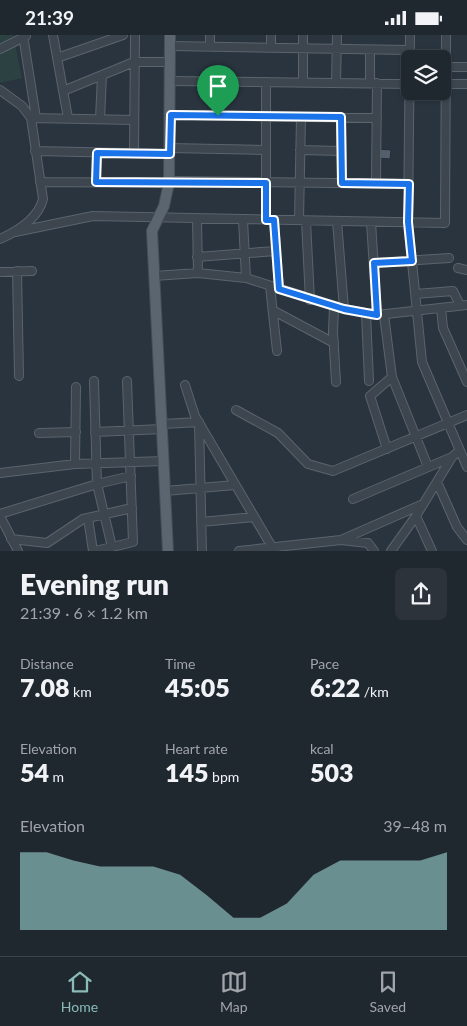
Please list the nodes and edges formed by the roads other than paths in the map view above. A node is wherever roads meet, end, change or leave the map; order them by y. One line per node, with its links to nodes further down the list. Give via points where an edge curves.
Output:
1 (53, 35): 22 (street)
2 (124, 35): 22 (street)
3 (136, 35): 23 (street)
4 (170, 35): 12 (main road)
5 (210, 35): 13 (street)
6 (271, 35): 14 (street)
7 (303, 35): 16 (street)
8 (337, 35): 17 (street)
9 (410, 35): 20 (street)
10 (446, 35): 21 (street)
11 (25, 36): 15 (street); 45 (street)
12 (170, 47): 13 (street); 24 (main road)
13 (210, 47): 14 (street)
14 (271, 47): 16 (street)
15 (0, 49)
16 (303, 49): 17 (street); 30 (street)
17 (336, 49): 18 (street); 31 (street)
18 (370, 50): 19 (street); 32 (street)
19 (401, 50)
20 (409, 50)
21 (446, 50)
22 (57, 58): 37 (street)
23 (134, 62): 24 (street); 27 (street); 48 (street)
24 (170, 62): 28 (main road)
25 (451, 67): 26 (street)
26 (467, 67)
27 (102, 75): 37 (street); 47 (street)
28 (170, 81): 29 (street); 40 (main road)
29 (266, 82): 30 (street); 41 (street)
30 (303, 82): 31 (street)
31 (336, 83): 32 (street)
32 (374, 83): 33 (street); 46 (street)
33 (401, 84)
34 (451, 84): 35 (street)
35 (467, 84)
36 (0, 91): 45 (street)
37 (63, 91): 42 (street)
38 (409, 100): 63 (street)
39 (444, 100): 71 (street, via 445,223)
40 (171, 115): 41 (street); 52 (main road)
41 (266, 116): 43 (street); 49 (street)
42 (68, 117): 45 (street); 47 (street)
43 (301, 117): 44 (street); 50 (street)
44 (341, 117): 46 (street); 53 (street)
45 (34, 118): 51 (street)
46 (377, 118): 62 (street)
47 (100, 119): 48 (street)
48 (134, 120): 55 (street)
49 (266, 149): 52 (street); 59 (street)
50 (300, 150): 53 (street); 60 (street)
51 (35, 151): 54 (street); 56 (street)
52 (170, 151): 55 (street); 58 (main road)
53 (341, 151): 61 (street)
54 (97, 153): 55 (street); 57 (street)
55 (134, 153)
56 (40, 182): 57 (street); 72 (street, via 43,199 40,209)
57 (96, 182): 58 (street)
58 (169, 182): 59 (street); 64 (main road, via 164,206)
59 (266, 183): 60 (street); 67 (street)
60 (300, 183): 61 (street); 68 (street)
61 (342, 183): 62 (street)
62 (376, 183): 63 (street)
63 (409, 184): 71 (street)
64 (156, 219): 65 (street); 72 (street, via 93,216); 86 (main road, via 152,231)
65 (197, 219): 66 (street); 76 (street)
66 (243, 220): 67 (street); 75 (street)
67 (270, 220): 68 (street); 74 (street)
68 (303, 221): 69 (street); 91 (street)
69 (338, 221): 70 (street); 95 (street)
70 (371, 222): 71 (street); 79 (street)
71 (408, 222): 78 (street)
72 (15, 233): 73 (street)
73 (0, 239)
74 (276, 251): 75 (street); 89 (street)
75 (245, 254): 76 (street); 87 (street)
76 (198, 257): 85 (street)
77 (449, 258): 78 (street)
78 (412, 261): 79 (street); 90 (street)
79 (374, 263): 99 (street)
80 (458, 268): 81 (street)
81 (467, 270)
82 (17, 271): 83 (street); 84 (street); 102 (street)
83 (32, 271)
84 (0, 273)
85 (198, 273): 86 (street); 87 (street)
86 (154, 276): 115 (main road)
87 (246, 278): 88 (street)
88 (270, 286): 89 (street); 96 (street)
89 (279, 289): 91 (street)
90 (416, 294): 92 (street, via 454,291); 97 (street)
91 (310, 300): 93 (street)
92 (463, 305): 94 (street)
93 (334, 306): 95 (street); 100 (street)
94 (441, 308): 97 (street); 108 (street, via 443,328)
95 (344, 309): 98 (street)
96 (274, 311): 100 (street); 101 (street)
97 (417, 311): 99 (street); 114 (street, via 422,362)
98 (366, 314): 99 (street); 106 (street)
99 (380, 315): 103 (street)
100 (334, 343): 107 (street)
101 (277, 351)
102 (19, 376)
103 (392, 377): 120 (street); 121 (street, via 370,396)
104 (94, 381): 118 (street)
105 (127, 381): 116 (street)
106 (369, 381)
107 (336, 382)
108 (467, 382)
109 (186, 385): 113 (street, via 191,407)
110 (76, 387): 117 (street)
111 (236, 410): 121 (street, via 278,433 308,464 328,471)
112 (467, 415): 114 (street)
113 (199, 422): 115 (street); 134 (street); 135 (street)
114 (449, 423): 120 (street); 122 (street)
115 (163, 427): 116 (street); 124 (main road)
116 (129, 431): 118 (street); 125 (street)
117 (76, 432): 119 (street); 126 (street)
118 (95, 432): 127 (street)
119 (39, 433)
120 (416, 437): 121 (street); 128 (street)
121 (387, 449)
122 (459, 451): 123 (street); 129 (street)
123 (452, 457): 128 (street); 132 (street)
124 (164, 461): 125 (street); 136 (main road)
125 (130, 462): 127 (street); 131 (street)
126 (75, 464): 127 (street); 130 (street)
127 (96, 464): 133 (street)
128 (428, 467): 137 (street)
129 (467, 467)
130 (0, 473)
131 (131, 477): 133 (street); 139 (street)
132 (437, 482): 138 (street); 148 (street, via 456,527)
133 (97, 484): 140 (street); 141 (street)
134 (235, 485): 135 (street); 143 (street)
135 (200, 488): 136 (street); 145 (street)
136 (165, 491): 155 (main road)
137 (353, 499)
138 (424, 504): 142 (street); 147 (street)
139 (132, 508): 141 (street); 150 (street, via 133,541)
140 (0, 515): 146 (street)
141 (103, 515): 144 (street); 150 (street)
142 (416, 516): 159 (street); 160 (street)
143 (254, 517): 145 (street); 151 (street)
144 (88, 518): 149 (street); 154 (street)
145 (201, 522): 156 (street)
146 (12, 539): 149 (street, via 42,544); 152 (street)
147 (341, 540): 151 (street); 158 (street, via 368,543)
148 (467, 540)
149 (49, 542): 153 (street)
150 (112, 547): 154 (street)
151 (272, 547): 157 (street)
152 (18, 551)
153 (52, 551)
154 (94, 551)
155 (168, 551)
156 (202, 551)
157 (238, 551)
158 (374, 551)
159 (391, 551)
160 (432, 551)

